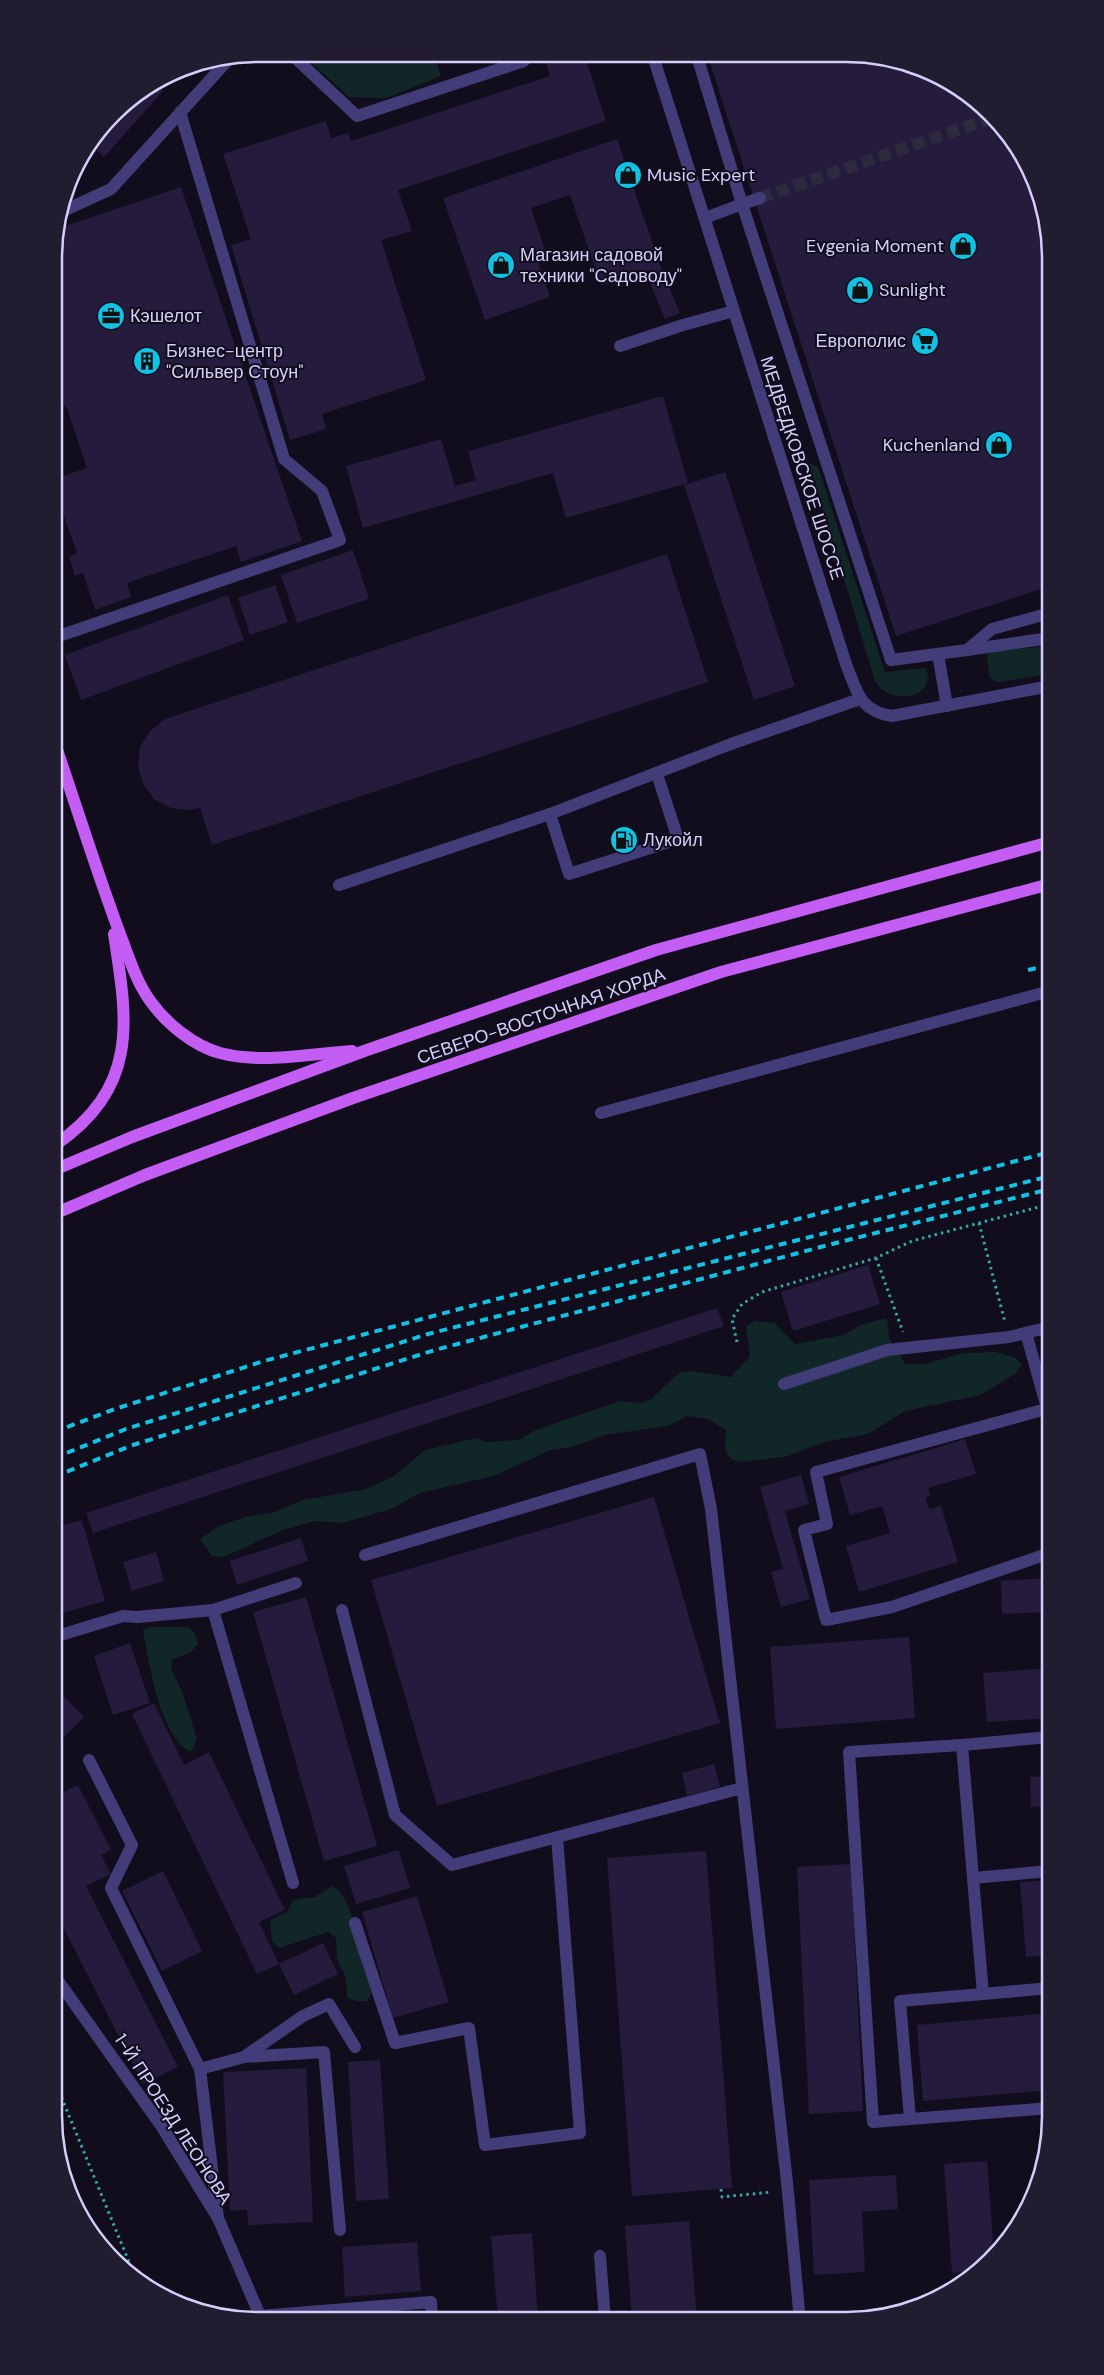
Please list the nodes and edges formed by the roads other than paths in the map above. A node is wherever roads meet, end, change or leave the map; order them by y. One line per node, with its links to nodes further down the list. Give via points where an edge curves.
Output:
1 (300, 62): 2 (street, via 357,116)
2 (521, 62)
3 (655, 62): 10 (street, МЕДВЕДКОВСКОЕ ШОССЕ)
4 (700, 62): 8 (street)
5 (223, 66): 6 (street)
6 (180, 112): 9 (street, via 111,189); 14 (street, via 284,460 322,491 340,540)
7 (760, 198): 8 (street)
8 (742, 204): 10 (street); 17 (street, via 891,660)
9 (69, 208)
10 (704, 218): 11 (street, МЕДВЕДКОВСКОЕ ШОССЕ)
11 (734, 311): 12 (street); 19 (street, МЕДВЕДКОВСКОЕ ШОССЕ, via 846,664)
12 (620, 346)
13 (1042, 615): 16 (street, via 992,629)
14 (62, 635)
15 (1042, 639): 16 (street)
16 (967, 650): 17 (street)
17 (938, 654): 20 (street)
18 (1042, 688): 20 (street)
19 (860, 699): 20 (street, via 879,714 892,716); 22 (street)
20 (947, 706)
21 (62, 765): 27 (main road)
22 (657, 774): 23 (street); 23 (street, via 678,839 569,874)
23 (550, 814): 25 (street)
24 (1042, 844): 29 (main road, СЕВЕРО-ВОСТОЧНАЯ ХОРДА, via 656,950)
25 (339, 885)
26 (1042, 886): 33 (main road, СЕВЕРО-ВОСТОЧНАЯ ХОРДА, via 721,972 344,1102 145,1175)
27 (110, 909): 29 (main road, via 137,979 151,1002 194,1041 219,1052 254,1059); 31 (main road, via 125,1013 124,1046 116,1076 100,1104)
28 (1042, 993): 30 (street)
29 (367, 1050): 32 (main road, СЕВЕРО-ВОСТОЧНАЯ ХОРДА, via 132,1137)
30 (601, 1113)
31 (62, 1141)
32 (62, 1167)
33 (62, 1211)
34 (1042, 1329): 35 (street)
35 (1026, 1333): 36 (street, via 888,1350); 37 (street)
36 (784, 1384)
37 (1042, 1385)
38 (1042, 1410): 40 (street, via 816,1472 827,1524 804,1530 826,1620 892,1607)
39 (365, 1555): 48 (street, via 700,1454 711,1509)
40 (1042, 1556)
41 (296, 1583): 42 (street)
42 (213, 1610): 44 (street, via 124,1616); 52 (street)
43 (342, 1610): 49 (street, via 395,1815 452,1865)
44 (62, 1635)
45 (1042, 1738): 46 (street)
46 (962, 1745): 51 (street); 61 (street, via 849,1752 873,2122)
47 (90, 1760): 59 (street, via 132,1845 111,1888)
48 (742, 1788): 49 (street); 69 (street)
49 (557, 1837): 53 (street, via 580,2133 485,2145 470,2028 395,2043)
50 (1042, 1872): 51 (street)
51 (973, 1878): 56 (street)
52 (293, 1883)
53 (355, 1923)
54 (62, 1986): 62 (street, 1-Й ПРОЕЗД ЛЕОНОВА, via 162,2127)
55 (1042, 1989): 56 (street)
56 (983, 1994): 61 (street, via 900,2001)
57 (355, 2047): 58 (street, via 329,2004 303,2016)
58 (244, 2057): 59 (street); 63 (street, via 324,2052)
59 (200, 2069): 62 (street)
60 (1042, 2109): 61 (street)
61 (910, 2119)
62 (218, 2218): 65 (street, 1-Й ПРОЕЗД ЛЕОНОВА)
63 (340, 2230)
64 (600, 2256): 68 (street)
65 (259, 2312)
66 (318, 2312): 67 (street, via 431,2302)
67 (432, 2312)
68 (604, 2312)
69 (799, 2312)

